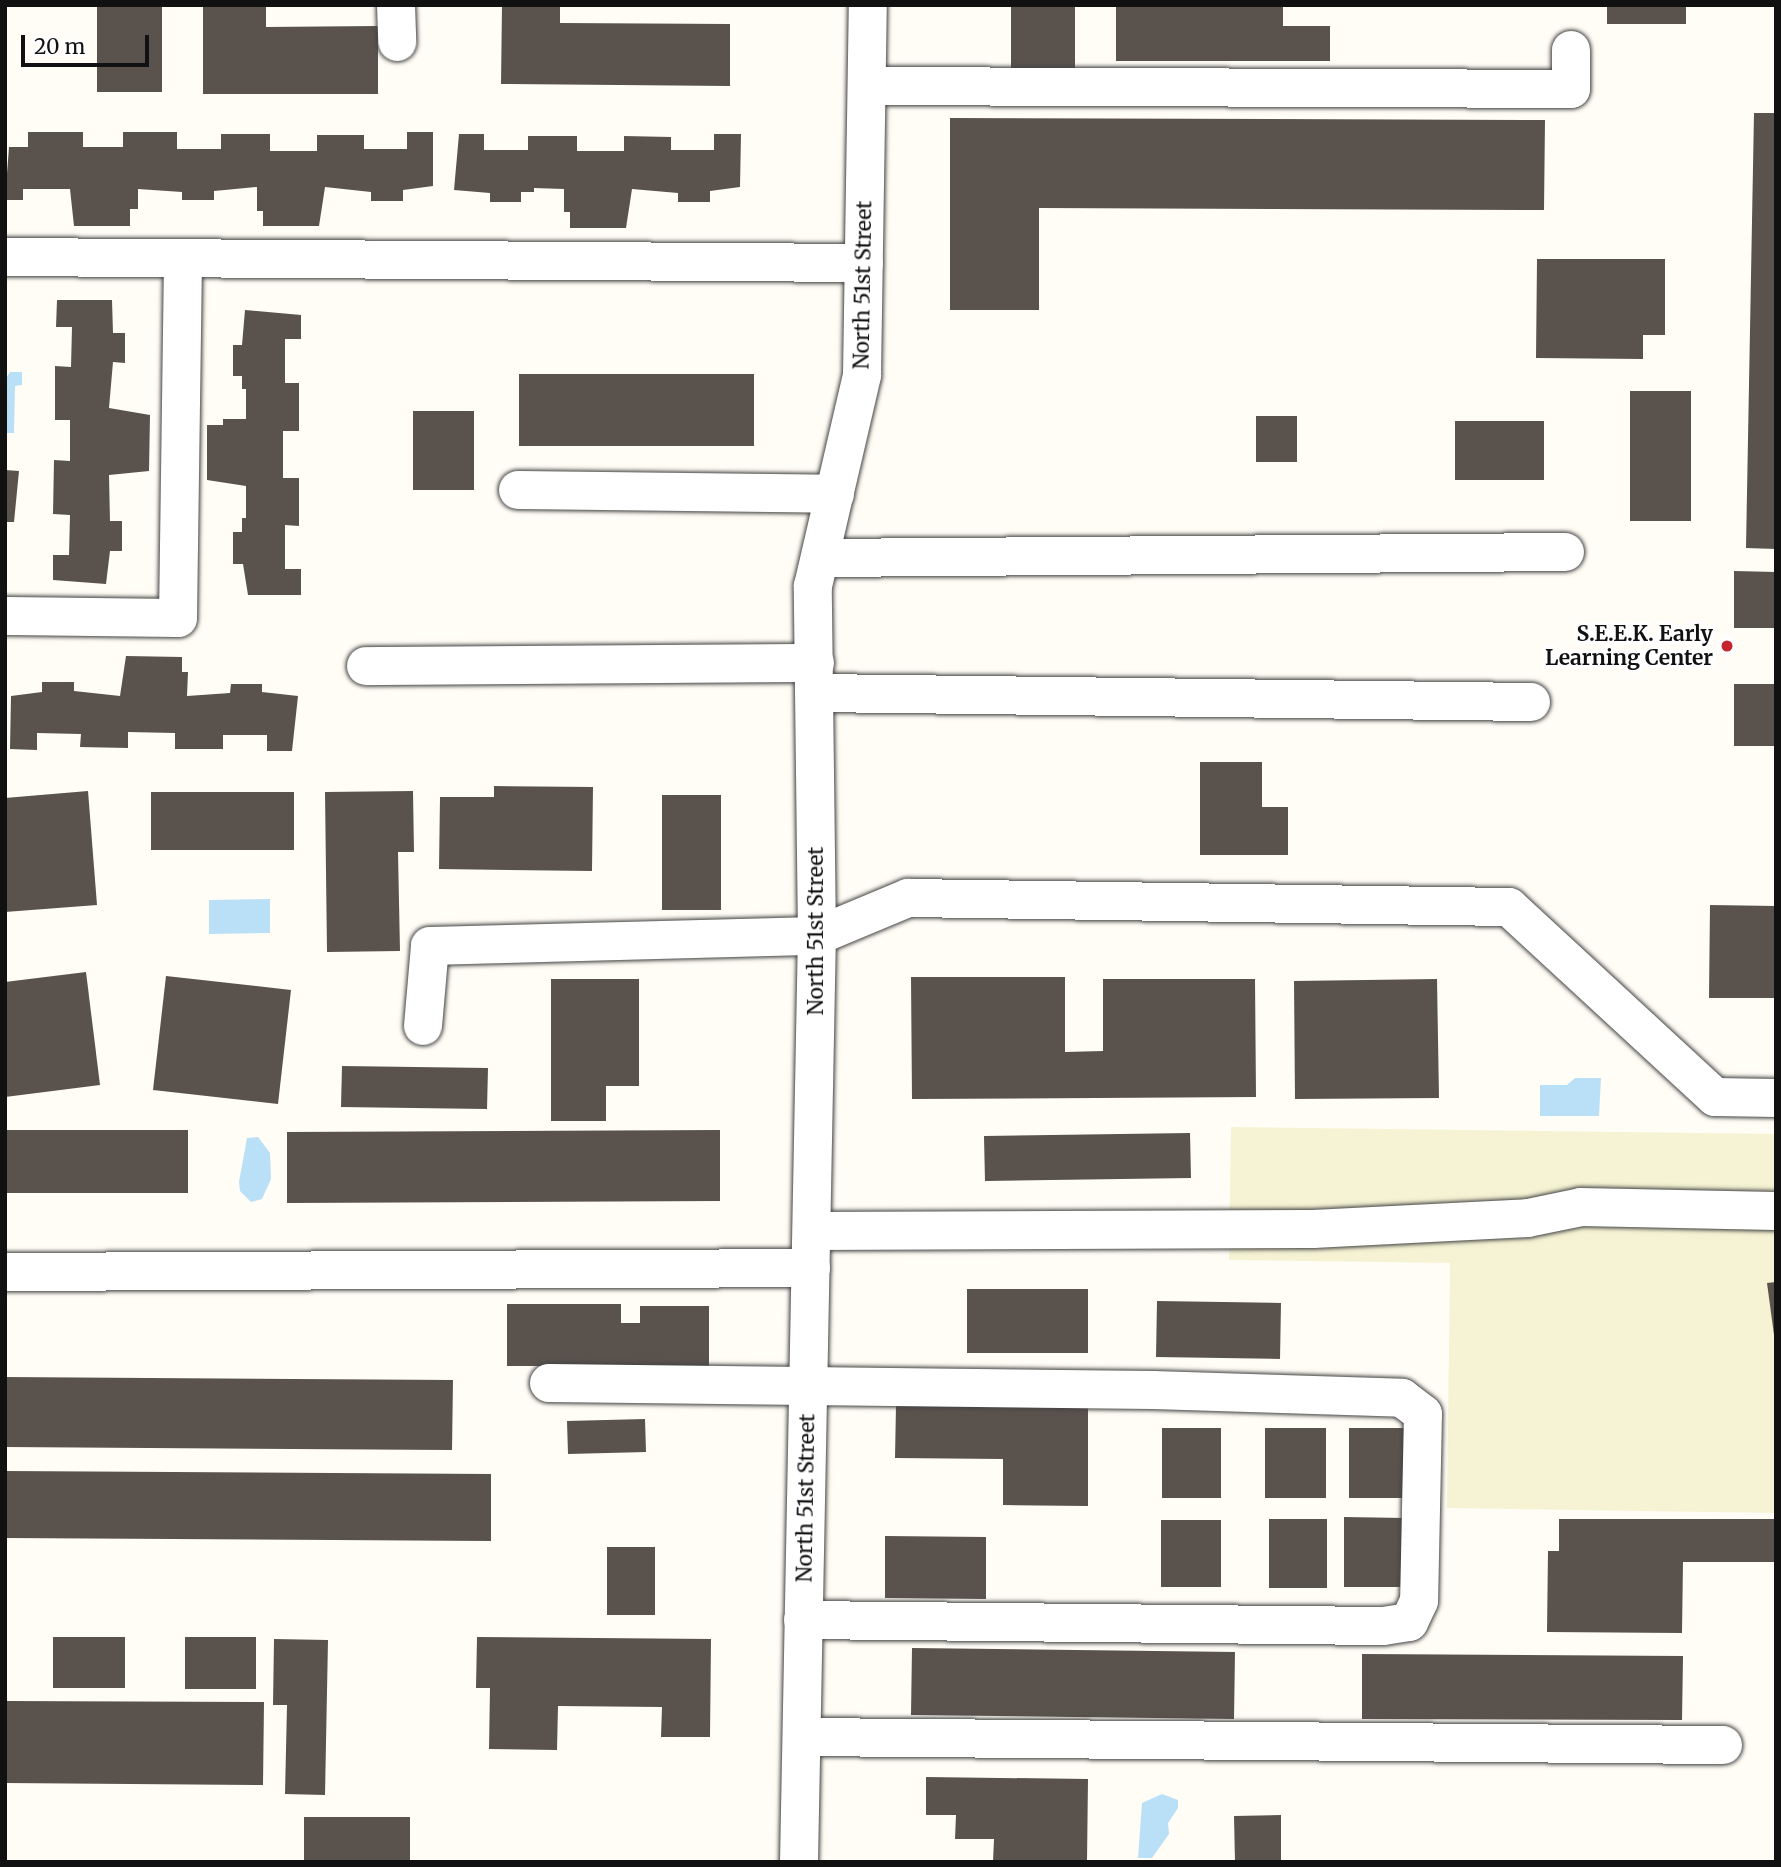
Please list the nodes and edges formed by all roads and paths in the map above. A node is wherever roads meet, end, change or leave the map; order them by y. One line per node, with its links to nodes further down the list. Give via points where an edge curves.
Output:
1 (869, 5): 3 (street, North 51st Street)
2 (1571, 50): 3 (street, via 1570,89)
3 (867, 86): 6 (street, North 51st Street)
4 (5, 257): 5 (street)
5 (183, 259): 6 (street); 11 (street, via 178,618)
6 (864, 263): 8 (street, North 51st Street, via 862,374)
7 (518, 490): 8 (street)
8 (835, 494): 10 (street, North 51st Street)
9 (1564, 552): 10 (street)
10 (820, 558): 13 (street, North 51st Street, via 813,586)
11 (5, 616)
12 (366, 666): 13 (street)
13 (816, 678): 14 (street); 15 (street, North 51st Street)
14 (1531, 702)
15 (817, 936): 16 (street, via 430,946); 17 (street, via 908,898 1509,908 1716,1097); 19 (street, North 51st Street)
16 (423, 1026)
17 (1776, 1098)
18 (1776, 1211): 19 (street, via 1581,1208 1528,1218 1312,1229)
19 (812, 1231): 20 (street, North 51st Street)
20 (811, 1268): 21 (street); 23 (street, North 51st Street)
21 (5, 1272)
22 (549, 1383): 23 (street)
23 (807, 1385): 24 (street, North 51st Street); 24 (street, via 1402,1398 1423,1414 1424,1433 1419,1601 1409,1622 1383,1626)
24 (803, 1620): 25 (street, North 51st Street)
25 (802, 1737): 26 (street); 27 (street, North 51st Street)
26 (1723, 1745)
27 (799, 1862)

